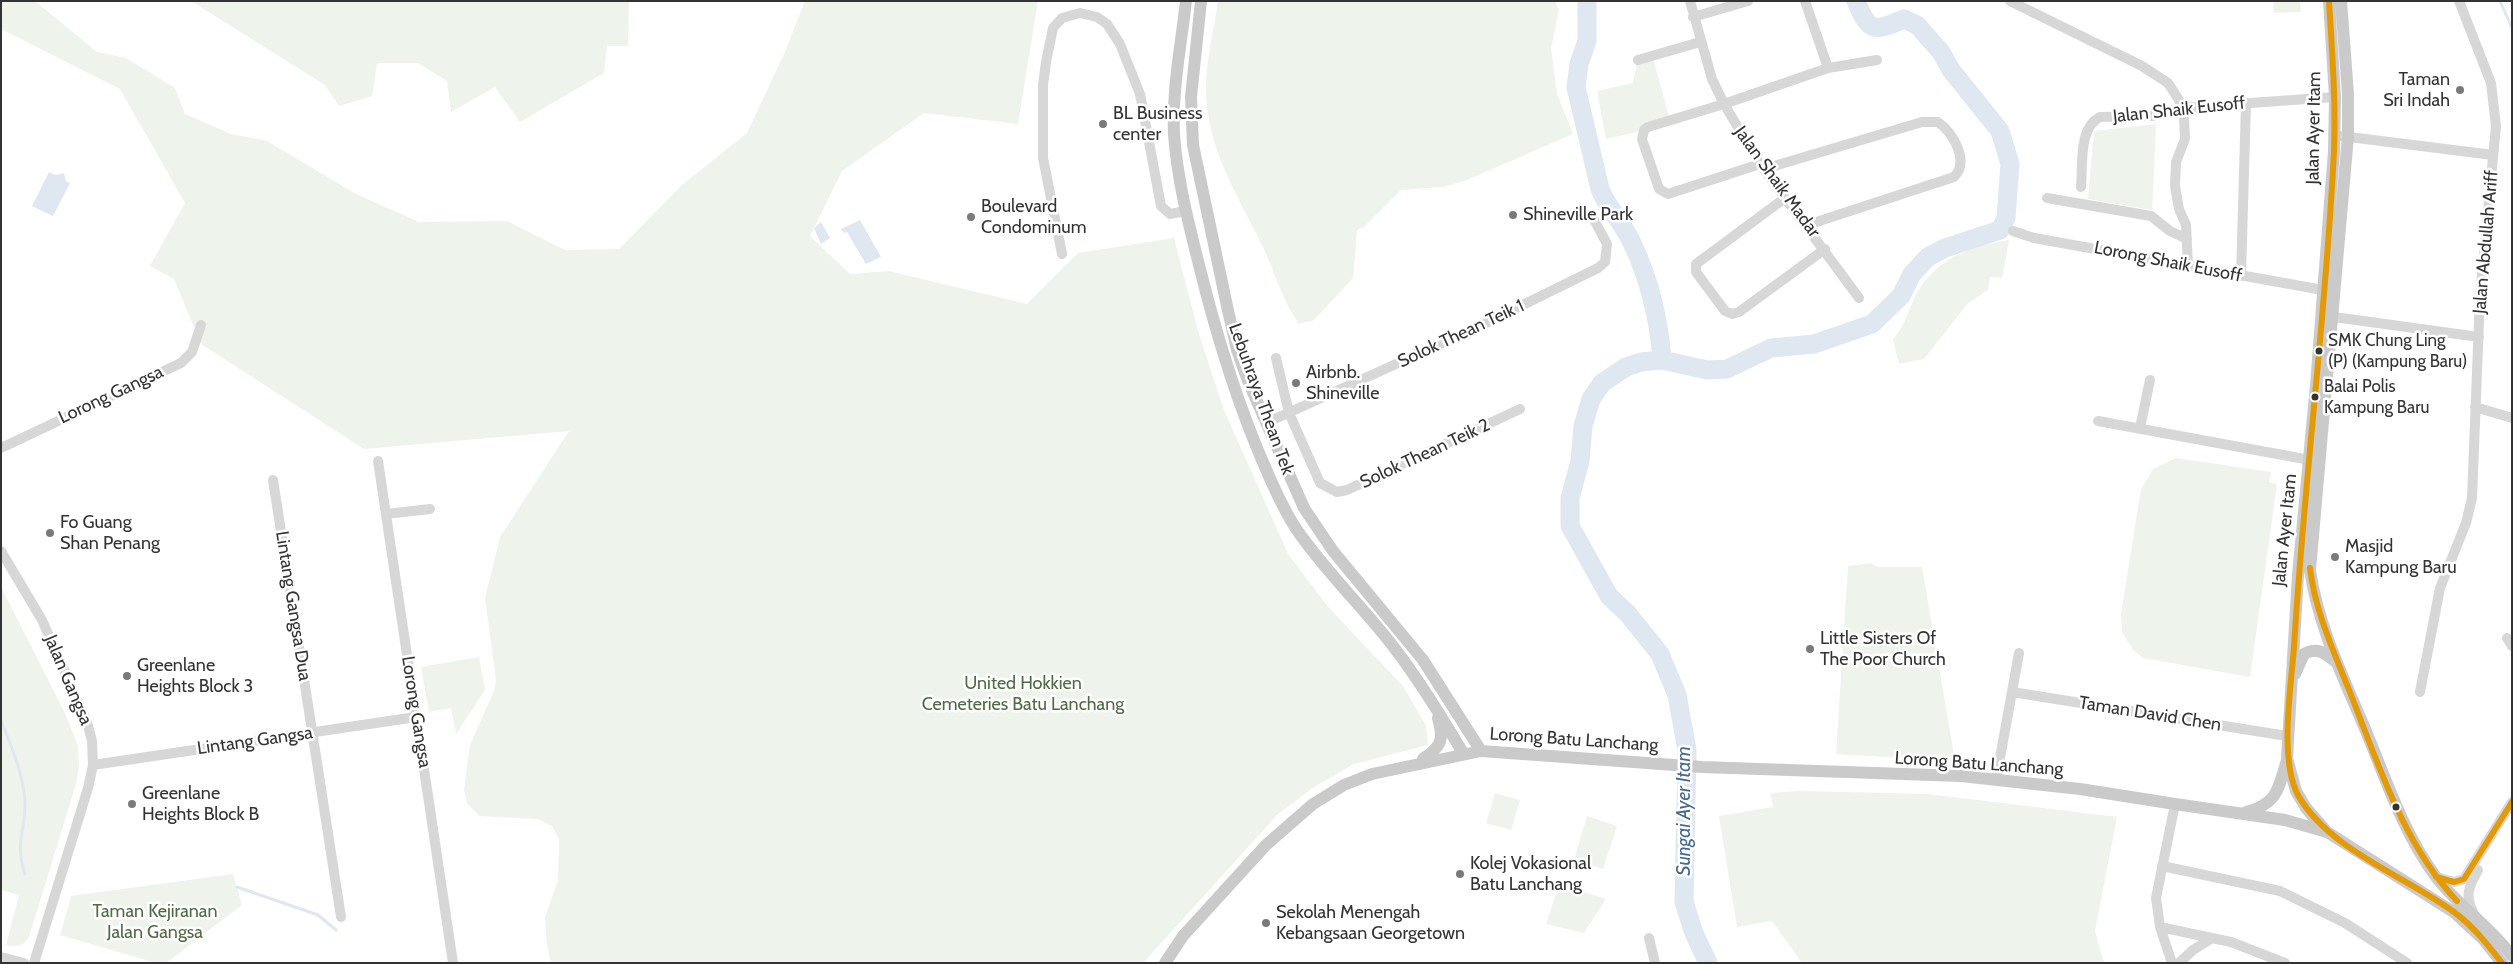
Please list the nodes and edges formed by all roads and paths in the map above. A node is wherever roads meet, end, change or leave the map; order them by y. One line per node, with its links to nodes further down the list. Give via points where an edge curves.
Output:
1 (1186, 1): 27 (main road, Lebuhraya Thean Tek, via 1175,80 1174,136)
2 (1201, 1): 21 (main road, Lebuhraya Thean Tek, via 1191,97)
3 (1690, 1): 10 (street, Jalan Shaik Madar)
4 (1748, 1): 10 (street)
5 (1805, 1): 14 (street)
6 (2010, 1): 18 (street, Jalan Shaik Eusoff, via 2142,66 2168,83 2179,100)
7 (2329, 1): 15 (main road, Jalan Ayer Itam)
8 (2342, 1): 20 (main road, Jalan Ayer Itam)
9 (2459, 1): 22 (street, Jalan Abdullah Ariff, via 2492,88 2496,126)
10 (1693, 16): 11 (street, Jalan Shaik Madar)
11 (1700, 42): 12 (street); 17 (street, Jalan Shaik Madar)
12 (1638, 60)
13 (1877, 60): 14 (street)
14 (1828, 68): 17 (street)
15 (2335, 97): 16 (street, Jalan Shaik Eusoff); 19 (main road, Jalan Ayer Itam)
16 (2246, 103): 18 (street, Jalan Shaik Eusoff); 35 (street)
17 (1724, 104): 23 (street, Jalan Shaik Madar); 23 (street, via 1644,130 1642,139 1659,189 1672,194)
18 (2180, 108): 24 (street, Jalan Shaik Eusoff, via 2152,116 2100,117 2093,121 2086,132); 31 (street, via 2184,117 2185,139 2176,162 2175,186)
19 (2335, 136): 20 (street); 37 (main road, Jalan Ayer Itam)
20 (2348, 136): 22 (street); 39 (main road, Jalan Ayer Itam)
21 (1193, 145): 27 (main road, via 1194,197); 36 (main road, Lebuhraya Thean Tek)
22 (2493, 156): 41 (street, Jalan Abdullah Ariff)
23 (1762, 166): 25 (street, Jalan Shaik Madar); 29 (street, via 1932,121 1948,130 1957,145 1961,166 1958,173 1948,180)
24 (2081, 188)
25 (1785, 198): 29 (street, Jalan Shaik Madar); 32 (street, via 1696,264 1696,272 1725,311 1739,312)
26 (2047, 198): 31 (street, via 2151,216)
27 (1186, 211): 33 (street, via 1170,214 1161,206 1140,94 1113,31 1097,16 1072,14 1062,18 1053,28 1043,85 1043,158); 36 (main road, via 1200,218); 63 (main road, Lebuhraya Thean Tek, via 1217,337 1271,481 1295,528 1316,557 1385,636)
28 (1591, 214): 46 (street, Solok Thean Teik 1, via 1607,244 1605,262 1598,268)
29 (1807, 225): 32 (street, Jalan Shaik Madar)
30 (2013, 231): 34 (street, Lorong Shaik Eusoff, via 2034,238)
31 (2187, 239): 34 (street)
32 (1825, 249): 38 (street, Jalan Shaik Madar)
33 (1062, 254)
34 (2188, 265): 35 (street, Lorong Shaik Eusoff)
35 (2241, 276): 37 (street, Lorong Shaik Eusoff)
36 (1220, 277): 49 (main road, Lebuhraya Thean Tek, via 1237,350)
37 (2323, 290): 52 (main road, Jalan Ayer Itam)
38 (1859, 298)
39 (2334, 317): 41 (street); 59 (main road, Jalan Ayer Itam, via 2310,570 2314,596)
40 (201, 325): 51 (street, Lorong Gangsa, via 192,352 181,363)
41 (2479, 337): 44 (street, Jalan Abdullah Ariff)
42 (1276, 358): 46 (street)
43 (2150, 380): 50 (street)
44 (2476, 407): 47 (street); 61 (street, Jalan Abdullah Ariff, via 2472,498 2466,523 2440,588)
45 (1520, 409): 46 (street, Solok Thean Teik 2, via 1337,492 1320,484)
46 (1289, 413): 49 (street, Solok Thean Teik 1)
47 (2512, 418)
48 (2098, 421): 50 (street)
49 (1266, 423): 67 (main road, Lebuhraya Thean Tek, via 1291,482 1316,527 1423,660)
50 (2140, 428): 52 (street)
51 (1, 448)
52 (2310, 460): 62 (main road, Jalan Ayer Itam)
53 (378, 461): 56 (street, Lorong Gangsa)
54 (273, 480): 65 (street, Lintang Gangsa Dua)
55 (430, 509): 56 (street)
56 (386, 514): 64 (street, Lorong Gangsa)
57 (1, 551): 71 (street, Jalan Gangsa, via 42,620 77,698 92,741)
58 (2019, 652): 60 (street)
59 (2339, 665): 62 (main road, via 2322,651 2309,651 2300,660); 79 (main road, Jalan Ayer Itam, via 2416,848)
60 (2012, 692): 66 (street, Taman David Chen); 72 (street)
61 (2420, 692)
62 (2289, 693): 66 (main road, Jalan Ayer Itam)
63 (1432, 701): 68 (main road, Lebuhraya Thean Tek); 70 (main road, via 1441,741 1437,749)
64 (416, 717): 65 (street, Lintang Gangsa); 89 (street, Lorong Gangsa)
65 (312, 733): 71 (street, Lintang Gangsa); 80 (street, Lintang Gangsa Dua)
66 (2287, 736): 69 (main road, Jalan Ayer Itam)
67 (1481, 751): 68 (main road, Lorong Batu Lanchang); 72 (main road, Lorong Batu Lanchang, via 1702,767)
68 (1463, 753): 70 (main road, Lorong Batu Lanchang)
69 (2287, 758): 75 (main road, Lorong Batu Lanchang, via 2277,793 2270,802 2261,808); 77 (main road, Jalan Ayer Itam, via 2296,791)
70 (1416, 763): 90 (main road, Lorong Batu Lanchang, via 1344,785 1313,804 1266,845)
71 (93, 765): 88 (street, Jalan Gangsa)
72 (1996, 780): 74 (main road, Lorong Batu Lanchang)
73 (2512, 802): 79 (street, via 2464,879 2454,882)
74 (2174, 804): 75 (main road, Lorong Batu Lanchang); 78 (street)
75 (2238, 813): 77 (main road, Lorong Batu Lanchang, via 2285,820)
76 (2512, 813): 81 (street, via 2469,885 2467,900)
77 (2327, 832): 85 (main road, Jalan Ayer Itam, via 2455,913 2483,939)
78 (2162, 866): 82 (street, via 2156,898); 95 (street, via 2280,891 2345,922)
79 (2436, 878): 81 (main road, Jalan Ayer Itam)
80 (341, 917)
81 (2476, 917): 85 (main road, Jalan Ayer Itam)
82 (2160, 927): 84 (street); 92 (street)
83 (1649, 938): 91 (street)
84 (2212, 938): 93 (street); 94 (street, via 2250,948)
85 (2509, 956)
86 (1, 957): 87 (street)
87 (24, 963)
88 (34, 963)
89 (454, 963)
90 (1165, 963)
91 (1655, 963)
92 (2172, 963)
93 (2179, 963)
94 (2285, 963)
95 (2407, 963)

